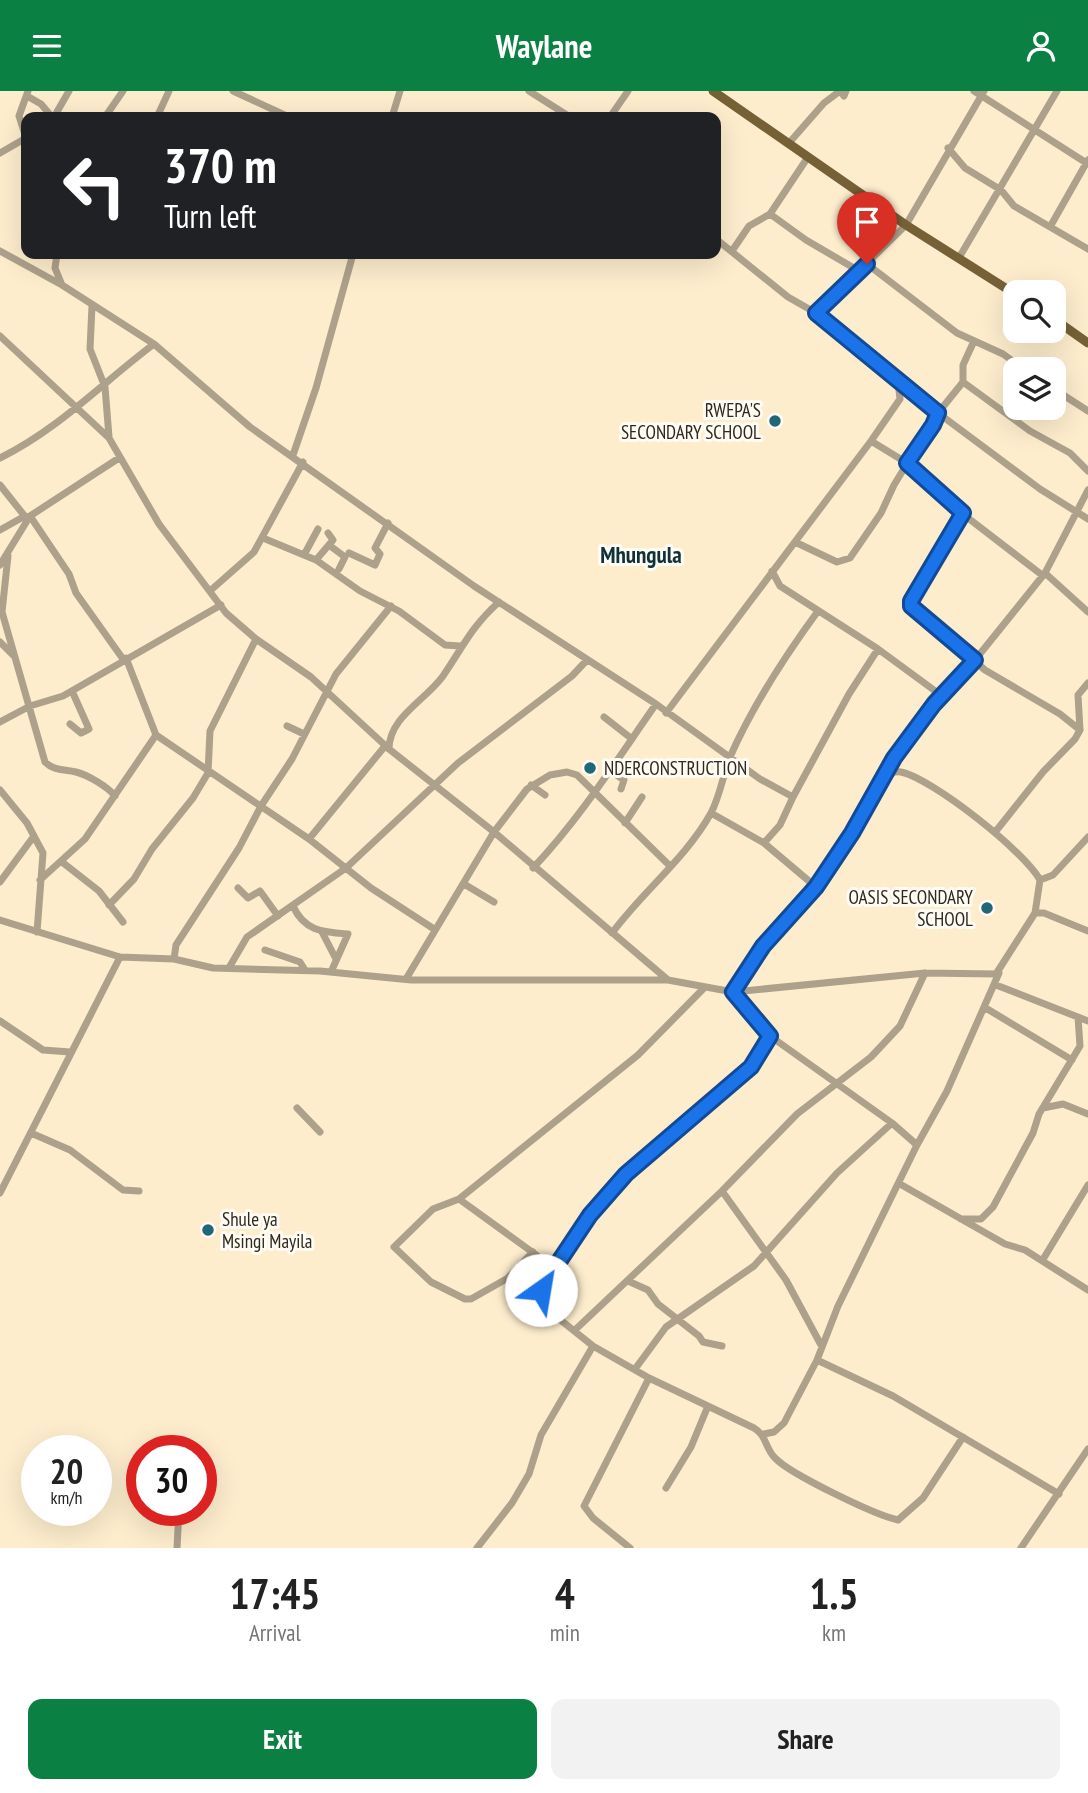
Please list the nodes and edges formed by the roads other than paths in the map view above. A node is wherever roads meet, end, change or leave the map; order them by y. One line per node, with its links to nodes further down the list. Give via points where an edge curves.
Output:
1 (69, 91): 16 (street)
2 (123, 91): 17 (street)
3 (169, 91): 18 (street)
4 (233, 91): 19 (street)
5 (400, 91): 20 (street)
6 (529, 91): 21 (street)
7 (628, 91): 22 (street)
8 (713, 91): 26 (main road)
9 (840, 91): 10 (street, via 844,96); 26 (street)
10 (846, 91)
11 (974, 91): 14 (street)
12 (1057, 91): 24 (street)
13 (27, 93): 15 (street); 23 (street)
14 (983, 94): 24 (street); 27 (street)
15 (48, 112)
16 (56, 112)
17 (109, 112)
18 (159, 112)
19 (278, 112)
20 (394, 112)
21 (562, 112)
22 (613, 112)
23 (21, 122)
24 (1035, 130): 30 (street); 31 (street)
25 (21, 141): 28 (street)
26 (789, 143): 29 (main road)
27 (948, 148): 31 (street, via 965,169); 33 (street)
28 (1, 154)
29 (808, 157): 32 (street); 33 (main road)
30 (1087, 162): 34 (street)
31 (1001, 190): 34 (street, via 1014,206); 39 (street)
32 (770, 214): 38 (street, via 749,226); 43 (street)
33 (906, 225): 39 (main road); 42 (street)
34 (1050, 227): 36 (street)
35 (721, 243): 38 (street)
36 (1088, 249)
37 (0, 251): 44 (street)
38 (732, 251): 47 (street, via 788,297)
39 (960, 256): 45 (main road)
40 (56, 259): 44 (street)
41 (352, 259): 65 (street)
42 (867, 264): 43 (street); 50 (street, via 915,303)
43 (859, 271): 47 (street)
44 (62, 285): 46 (street)
45 (1003, 285)
46 (92, 306): 52 (street); 56 (street, via 90,349)
47 (816, 313): 54 (street)
48 (1066, 327): 51 (main road)
49 (0, 335): 60 (street)
50 (974, 341): 53 (street); 55 (street, via 963,365)
51 (1088, 342)
52 (153, 344): 56 (street); 65 (street, via 250,427)
53 (1007, 357)
54 (898, 381): 58 (street); 59 (street)
55 (963, 382): 62 (street); 70 (street, via 1073,456)
56 (105, 387): 60 (street); 63 (street)
57 (1066, 397): 61 (street)
58 (900, 399): 59 (street); 64 (street)
59 (920, 399): 62 (street)
60 (80, 408): 63 (street); 66 (street)
61 (1088, 411)
62 (938, 413): 69 (street); 73 (street)
63 (109, 438): 67 (street)
64 (872, 441): 69 (street); 82 (street)
65 (293, 455): 68 (street)
66 (0, 458)
67 (119, 458): 75 (street); 92 (street, via 169,538)
68 (303, 462): 77 (street); 81 (street)
69 (907, 463): 74 (street); 82 (street, via 881,513 846,562)
70 (1088, 471)
71 (0, 485): 75 (street)
72 (1088, 490): 73 (street)
73 (1077, 511): 76 (street); 91 (street)
74 (963, 513): 91 (street); 104 (street, via 911,601 914,611)
75 (27, 517): 79 (street); 86 (street); 103 (street)
76 (1088, 519)
77 (388, 523): 84 (street, via 374,548 380,554 375,565); 93 (street)
78 (318, 529): 85 (street)
79 (0, 530)
80 (328, 533): 83 (street, via 333,540)
81 (263, 538): 85 (street); 92 (street, via 248,560)
82 (795, 541): 90 (street)
83 (329, 545): 87 (street); 89 (street, via 345,557)
84 (349, 553)
85 (304, 555): 87 (street)
86 (8, 556): 88 (street); 102 (street, via 2,612)
87 (317, 560): 95 (street, via 360,591)
88 (0, 565)
89 (339, 569)
90 (772, 571): 96 (street, via 780,586); 112 (street)
91 (1043, 574): 97 (street); 104 (street)
92 (211, 590): 94 (street)
93 (499, 602): 100 (street); 105 (street)
94 (221, 605): 98 (street); 103 (street)
95 (391, 606): 100 (street, via 445,645); 108 (street, via 342,664)
96 (818, 611): 101 (street); 122 (street, via 766,687)
97 (1088, 612)
98 (256, 639): 108 (street); 126 (street, via 211,731)
99 (0, 642): 102 (street)
100 (460, 646): 121 (street, via 443,676 393,731)
101 (878, 649): 109 (street); 136 (street)
102 (16, 657): 111 (street)
103 (124, 658): 107 (street); 119 (street)
104 (975, 660): 109 (street); 117 (street)
105 (586, 661): 110 (street); 128 (street)
106 (1088, 683): 117 (street, via 1078,695)
107 (72, 691): 111 (street); 115 (street, via 89,729 81,733)
108 (326, 692): 118 (street); 121 (street)
109 (942, 696): 123 (street)
110 (656, 704): 112 (street); 120 (street)
111 (30, 706): 114 (street); 134 (street, via 46,764 78,772)
112 (666, 713): 122 (street)
113 (604, 717): 120 (street)
114 (0, 722)
115 (70, 724)
116 (286, 726): 118 (street)
117 (1080, 730): 140 (street)
118 (304, 734): 137 (street)
119 (156, 736): 126 (street); 134 (street)
120 (632, 739): 124 (street)
121 (387, 747): 128 (street); 144 (street)
122 (730, 758): 136 (street); 138 (street)
123 (894, 758): 125 (street); 127 (street)
124 (611, 771): 130 (street, via 625,780); 132 (street)
125 (901, 772): 127 (street); 140 (street)
126 (208, 773): 137 (street); 157 (street, via 134,879)
127 (885, 773): 154 (street)
128 (434, 784): 141 (street); 148 (street)
129 (531, 785): 132 (street, via 550,775 573,773); 133 (street); 141 (street)
130 (621, 789)
131 (0, 790): 142 (street)
132 (597, 793): 139 (street); 149 (street)
133 (545, 795)
134 (115, 796): 146 (street, via 85,839)
135 (642, 797): 139 (street)
136 (793, 797): 145 (street, via 780,825)
137 (261, 806): 144 (street); 170 (street, via 176,945)
138 (711, 813): 145 (street); 147 (street)
139 (625, 823): 147 (street)
140 (996, 831): 151 (street)
141 (494, 832): 149 (street); 153 (street)
142 (34, 835): 150 (street, via 43,853); 152 (street)
143 (1088, 837): 151 (street, via 1053,875)
144 (309, 839): 148 (street)
145 (764, 843): 154 (street)
146 (62, 862): 150 (street); 157 (street, via 89,880)
147 (670, 866): 167 (street)
148 (346, 868): 158 (street); 163 (street)
149 (533, 868): 167 (street)
150 (40, 880): 165 (street)
151 (1040, 880): 159 (street)
152 (0, 881)
153 (464, 884): 156 (street); 163 (street)
154 (816, 887): 181 (street, via 763,946)
155 (238, 888): 160 (street, via 248,898 260,891)
156 (494, 902)
157 (109, 905): 162 (street)
158 (293, 906): 160 (street); 166 (street, via 299,921)
159 (1035, 913): 164 (street); 175 (street)
160 (278, 916): 172 (street, via 247,937)
161 (0, 920): 165 (street)
162 (123, 922)
163 (434, 929): 177 (street)
164 (1088, 931)
165 (37, 932): 169 (street)
166 (322, 932): 171 (street); 171 (street, via 348,934)
167 (612, 933): 178 (street)
168 (265, 950): 173 (street, via 300,962)
169 (120, 957): 170 (street); 189 (street)
170 (174, 959): 172 (street, via 205,967)
171 (337, 960): 174 (street)
172 (230, 966): 173 (street)
173 (305, 970): 174 (street)
174 (331, 972): 177 (street)
175 (999, 972): 176 (street); 179 (street)
176 (925, 973): 181 (street); 191 (street, via 900,1027)
177 (406, 979): 178 (street)
178 (668, 981): 180 (street)
179 (996, 985): 182 (street); 183 (street)
180 (705, 988): 181 (street); 206 (street, via 638,1055)
181 (733, 992): 187 (street)
182 (984, 1007): 190 (street); 200 (street)
183 (1078, 1017): 185 (street); 188 (street)
184 (0, 1021): 189 (street, via 43,1050)
185 (1088, 1021)
186 (1088, 1028): 188 (street)
187 (770, 1036): 191 (street); 213 (street, via 751,1067 626,1174)
188 (1082, 1036): 190 (street)
189 (70, 1052): 199 (street)
190 (1072, 1060): 192 (street)
191 (837, 1084): 197 (street); 204 (street, via 797,1114)
192 (1058, 1085): 193 (street); 195 (street)
193 (1063, 1104): 195 (street); 196 (street)
194 (297, 1108): 198 (street)
195 (1042, 1108): 208 (street, via 999,1196)
196 (1088, 1114)
197 (892, 1123): 200 (street); 211 (street, via 836,1173)
198 (320, 1132)
199 (31, 1133): 203 (street, via 70,1150 123,1190); 205 (street)
200 (917, 1145): 201 (street)
201 (900, 1184): 207 (street); 218 (street)
202 (1088, 1185): 212 (street)
203 (139, 1191)
204 (722, 1191): 211 (street); 214 (street)
205 (0, 1193)
206 (459, 1199): 210 (street); 210 (street, via 433,1209 395,1245 397,1253 431,1282 471,1299 508,1277)
207 (961, 1219): 208 (street); 209 (street)
208 (981, 1219): 209 (street)
209 (984, 1232): 212 (street)
210 (533, 1252): 213 (street, via 547,1263)
211 (766, 1254): 216 (street); 218 (street, via 786,1280)
212 (1042, 1261): 215 (street)
213 (547, 1273): 217 (street, via 543,1300 558,1318)
214 (628, 1282): 216 (street, via 648,1290); 217 (street)
215 (1088, 1290)
216 (676, 1318): 220 (street, via 703,1342); 222 (street, via 651,1343)
217 (576, 1329): 219 (street)
218 (821, 1345): 221 (street)
219 (593, 1346): 222 (street); 233 (street, via 541,1435 533,1468)
220 (722, 1346)
221 (817, 1360): 225 (street, via 784,1423); 226 (street)
222 (635, 1369): 223 (street)
223 (649, 1378): 224 (street); 234 (street, via 584,1506)
224 (708, 1406): 225 (street); 228 (street, via 688,1453)
225 (764, 1434): 226 (street, via 773,1457 787,1467 898,1520 923,1498)
226 (963, 1437): 229 (street)
227 (1088, 1449): 229 (street)
228 (666, 1488)
229 (1059, 1494): 231 (street)
230 (178, 1526): 232 (street)
231 (1025, 1547)
232 (177, 1548)
233 (477, 1548)
234 (630, 1548)

